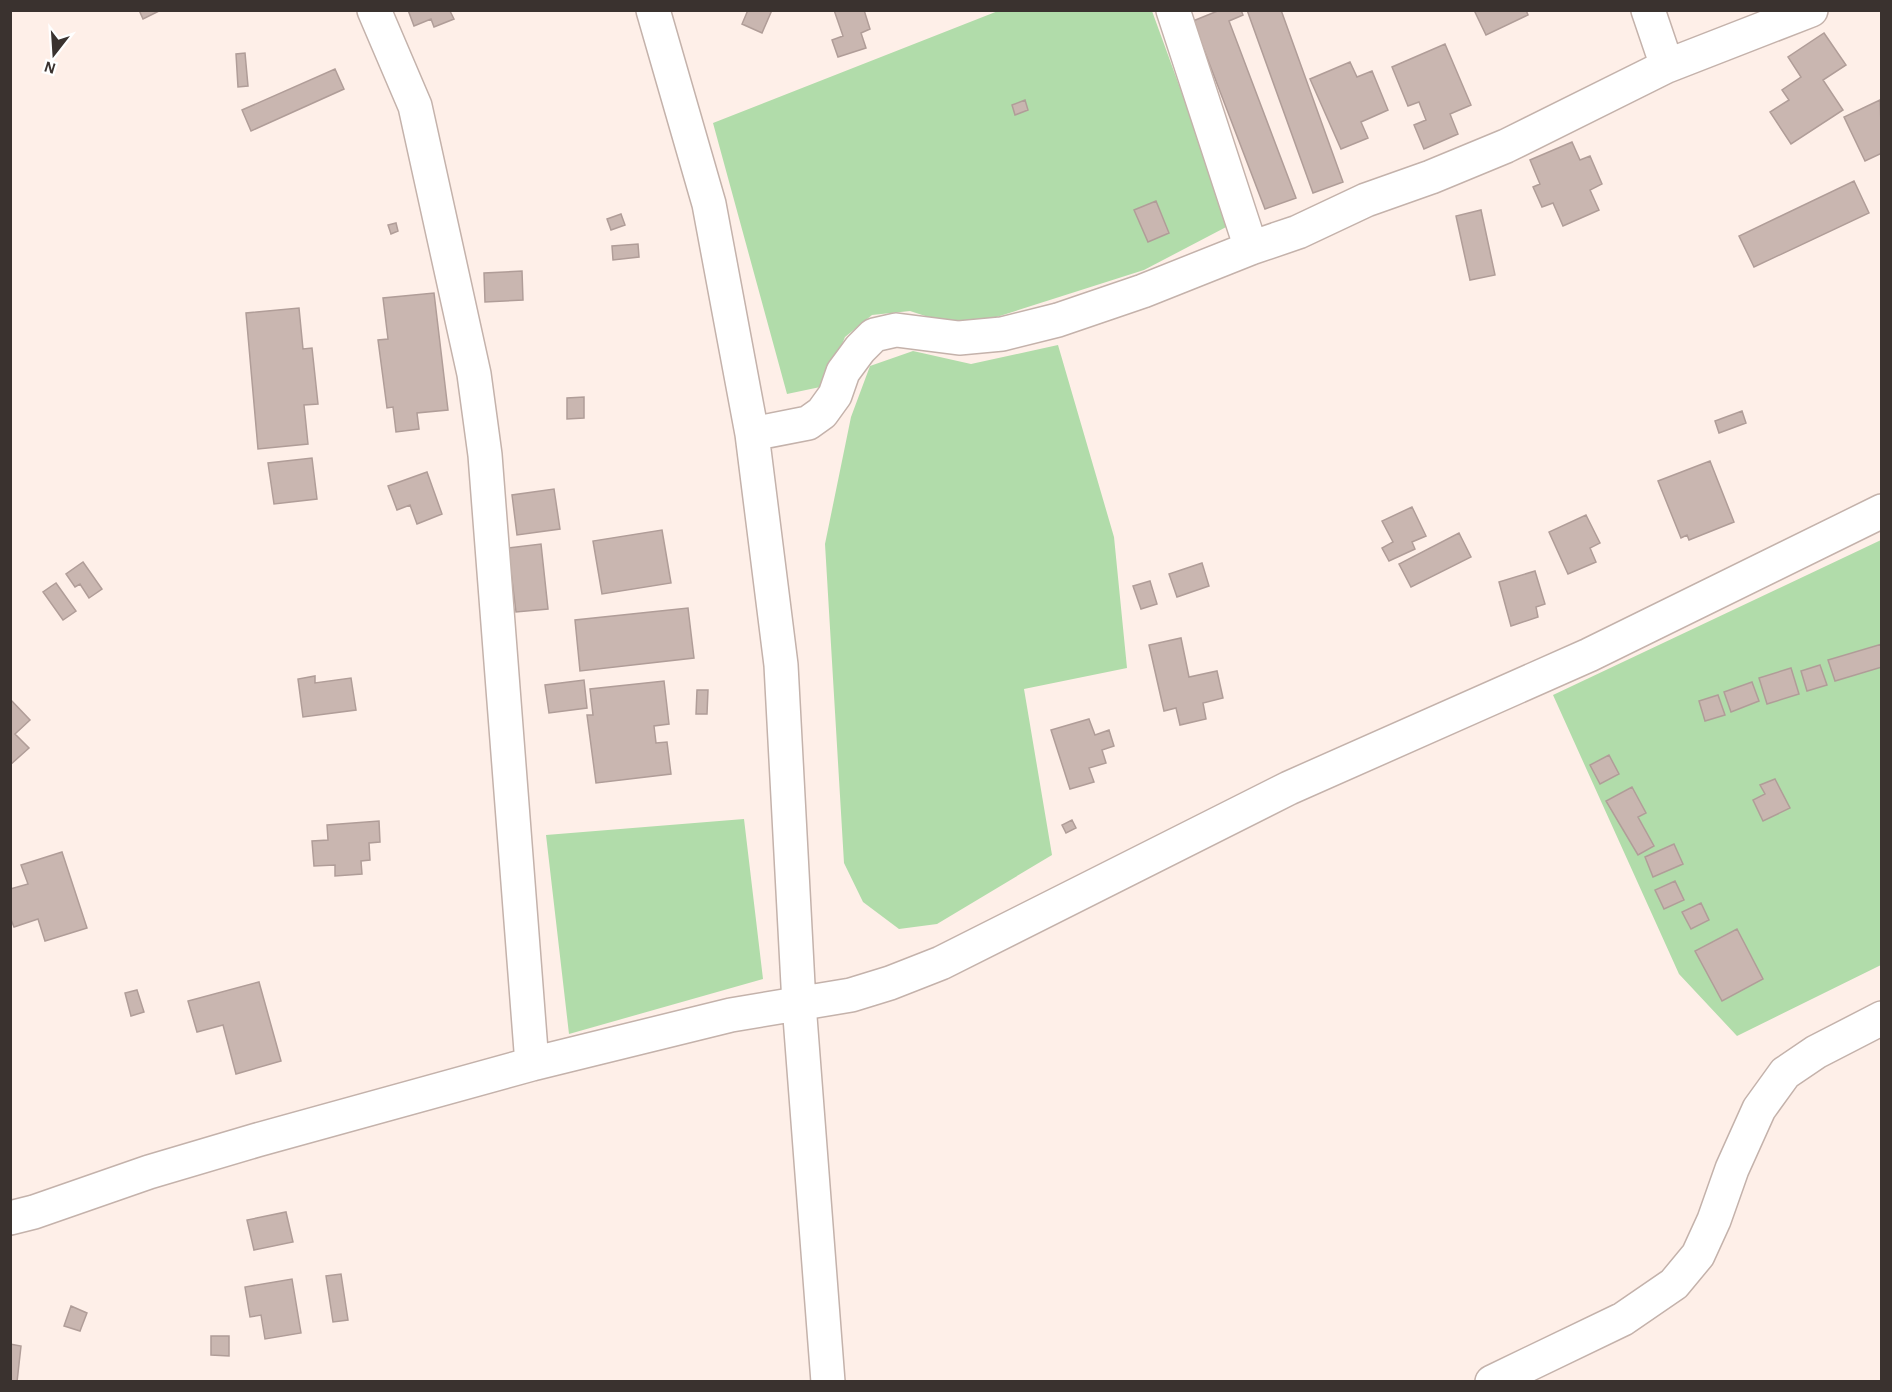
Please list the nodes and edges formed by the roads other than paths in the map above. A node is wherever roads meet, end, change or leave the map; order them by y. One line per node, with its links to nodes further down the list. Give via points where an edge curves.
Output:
1 (374, 10): 12 (street, via 415,106 474,375 489,513)
2 (653, 10): 8 (street, via 709,204)
3 (1173, 10): 7 (street)
4 (1648, 10): 6 (street)
5 (1811, 10): 6 (street)
6 (1667, 66): 7 (street, via 1506,146)
7 (1251, 248): 8 (street, via 1143,291 1002,334 959,339 896,330 874,335 843,372 835,395 822,413 808,423)
8 (752, 434): 10 (street, via 781,665)
9 (1881, 511): 10 (street, via 1589,655 1289,788 941,963 851,995)
10 (799, 1004): 12 (street, via 731,1014); 14 (street)
11 (1881, 1018): 15 (street, via 1785,1073 1759,1109 1698,1255 1674,1284 1623,1319)
12 (532, 1064): 13 (street, via 246,1143)
13 (10, 1218)
14 (828, 1382)
15 (1492, 1382)

